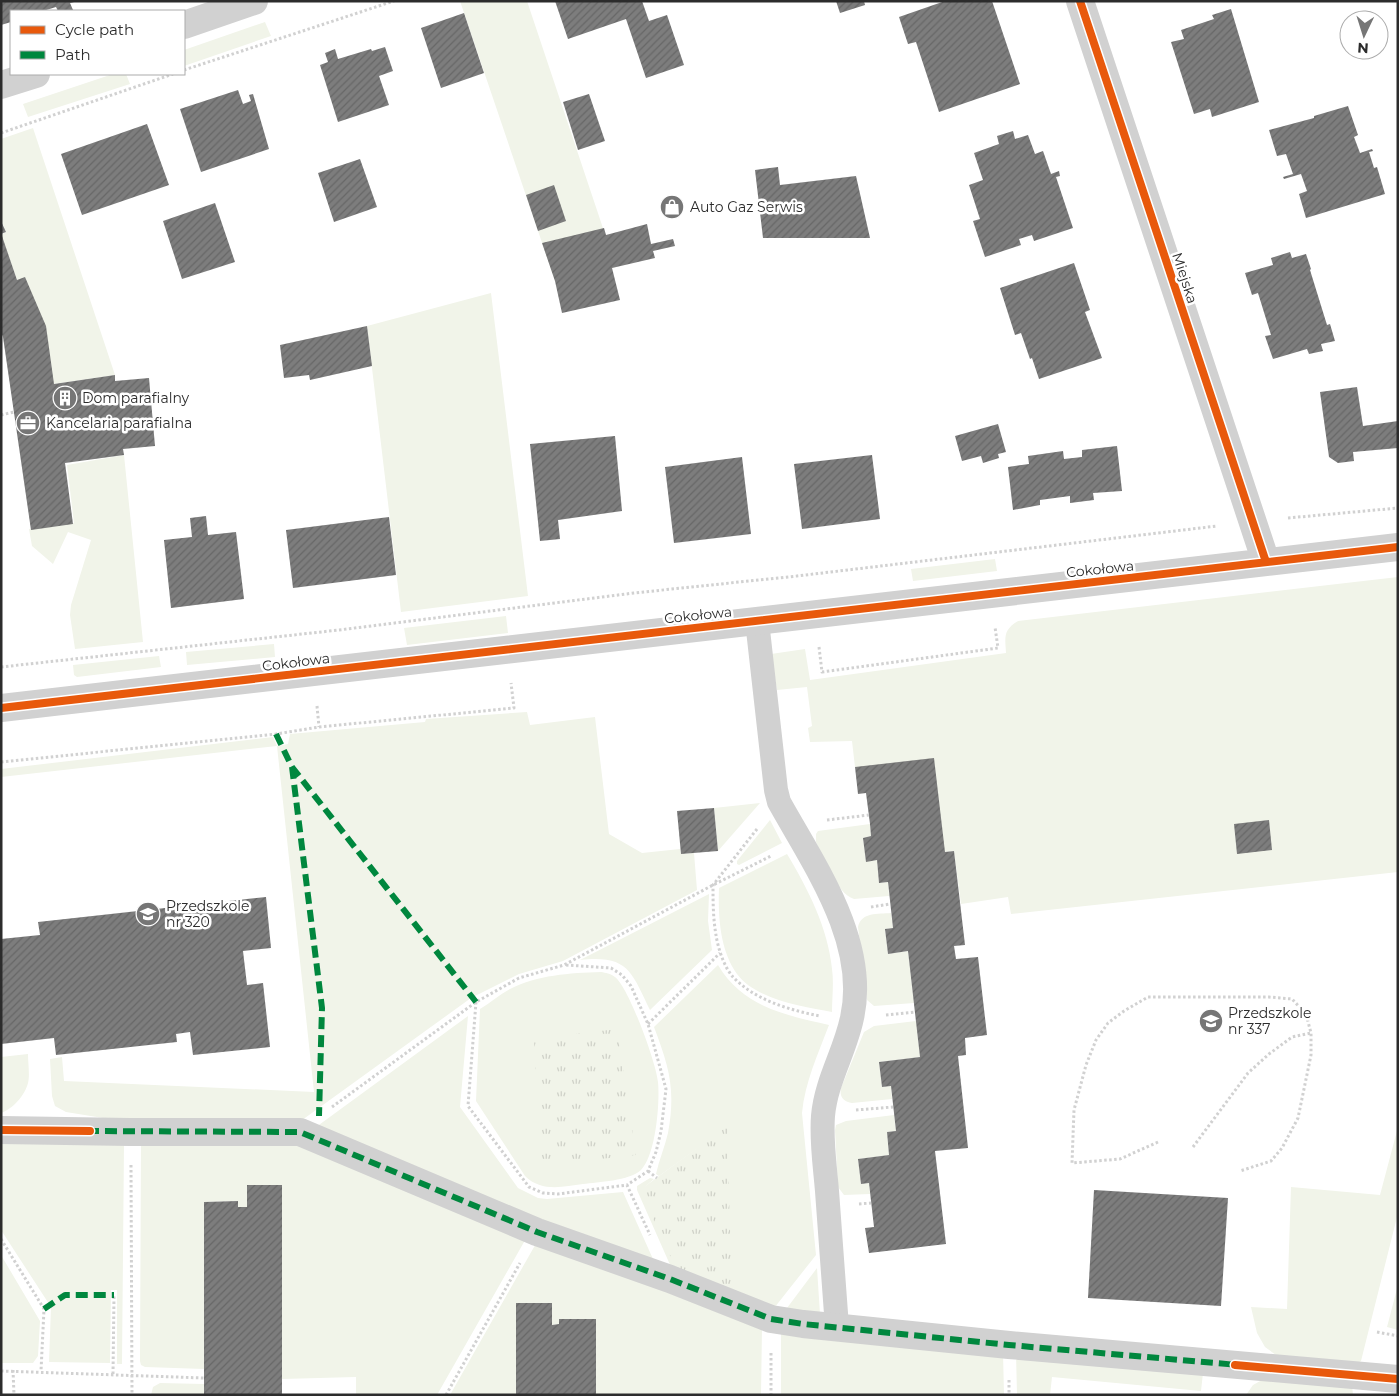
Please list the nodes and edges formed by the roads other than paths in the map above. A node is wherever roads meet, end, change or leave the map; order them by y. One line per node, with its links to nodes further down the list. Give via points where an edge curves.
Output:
1 (254, 1): 3 (street)
2 (1080, 1): 7 (street, Miejska)
3 (185, 25)
4 (33, 75): 5 (street)
5 (1, 85)
6 (1398, 547): 7 (street, Cokołowa)
7 (1266, 562): 8 (street, Cokołowa)
8 (757, 621): 9 (street, Cokołowa); 11 (lane, via 779,802 839,911 848,939 856,995 852,1019 827,1090 823,1114)
9 (1, 708)
10 (1, 1130): 11 (street, via 300,1132 537,1232 771,1319)
11 (836, 1327): 12 (street)
12 (1398, 1379)

